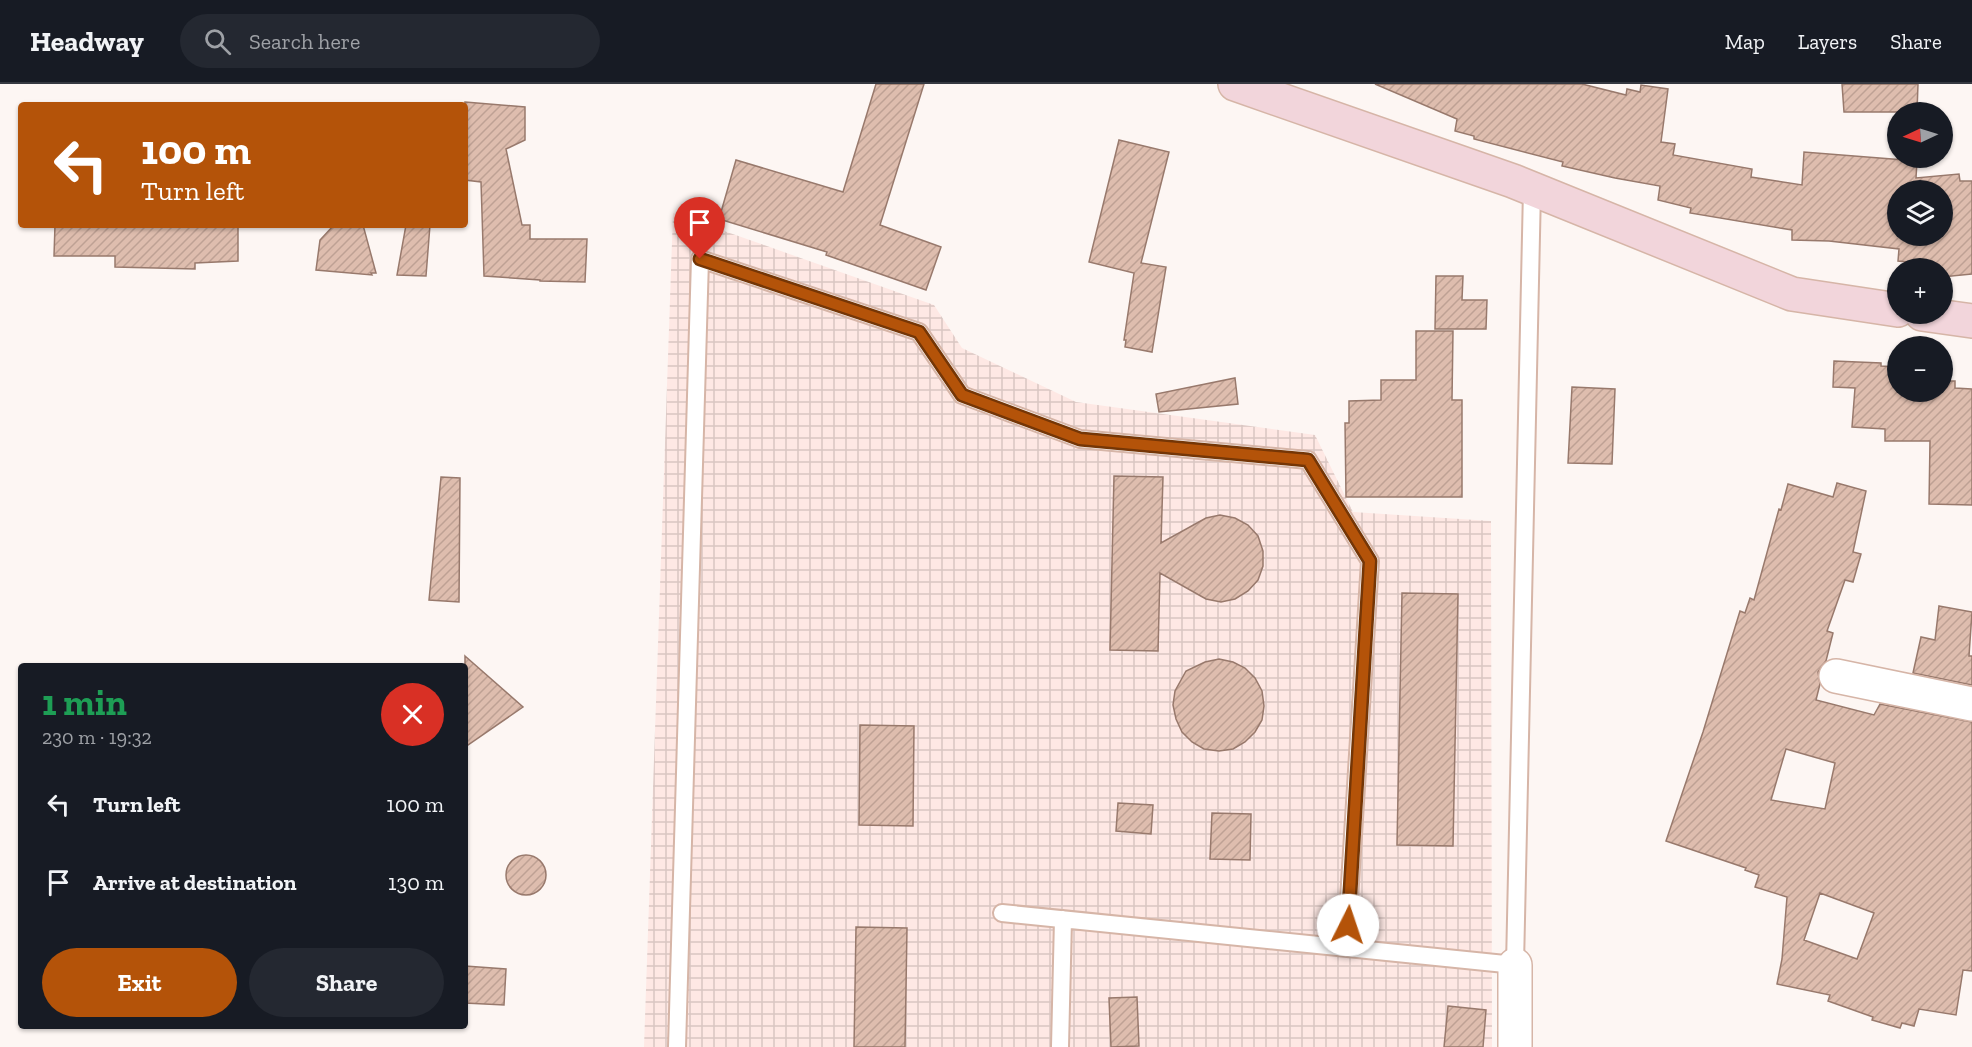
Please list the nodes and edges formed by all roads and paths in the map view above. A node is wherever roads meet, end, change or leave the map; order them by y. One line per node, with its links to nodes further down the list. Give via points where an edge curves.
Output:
1 (1235, 84): 2 (main road)
2 (1532, 189): 3 (main road, via 1792,294); 11 (lane)
3 (1887, 308)
4 (1953, 318): 5 (main road)
5 (1972, 321)
6 (1836, 676): 7 (street)
7 (1972, 704)
8 (1002, 913): 9 (lane)
9 (1063, 919): 10 (lane); 13 (lane)
10 (1346, 948): 11 (lane); 12 (lane, via 1370,561 1308,460 1080,439 962,395 919,332 700,259)
11 (1515, 965): 14 (street)
12 (677, 1047)
13 (1060, 1047)
14 (1515, 1047)

